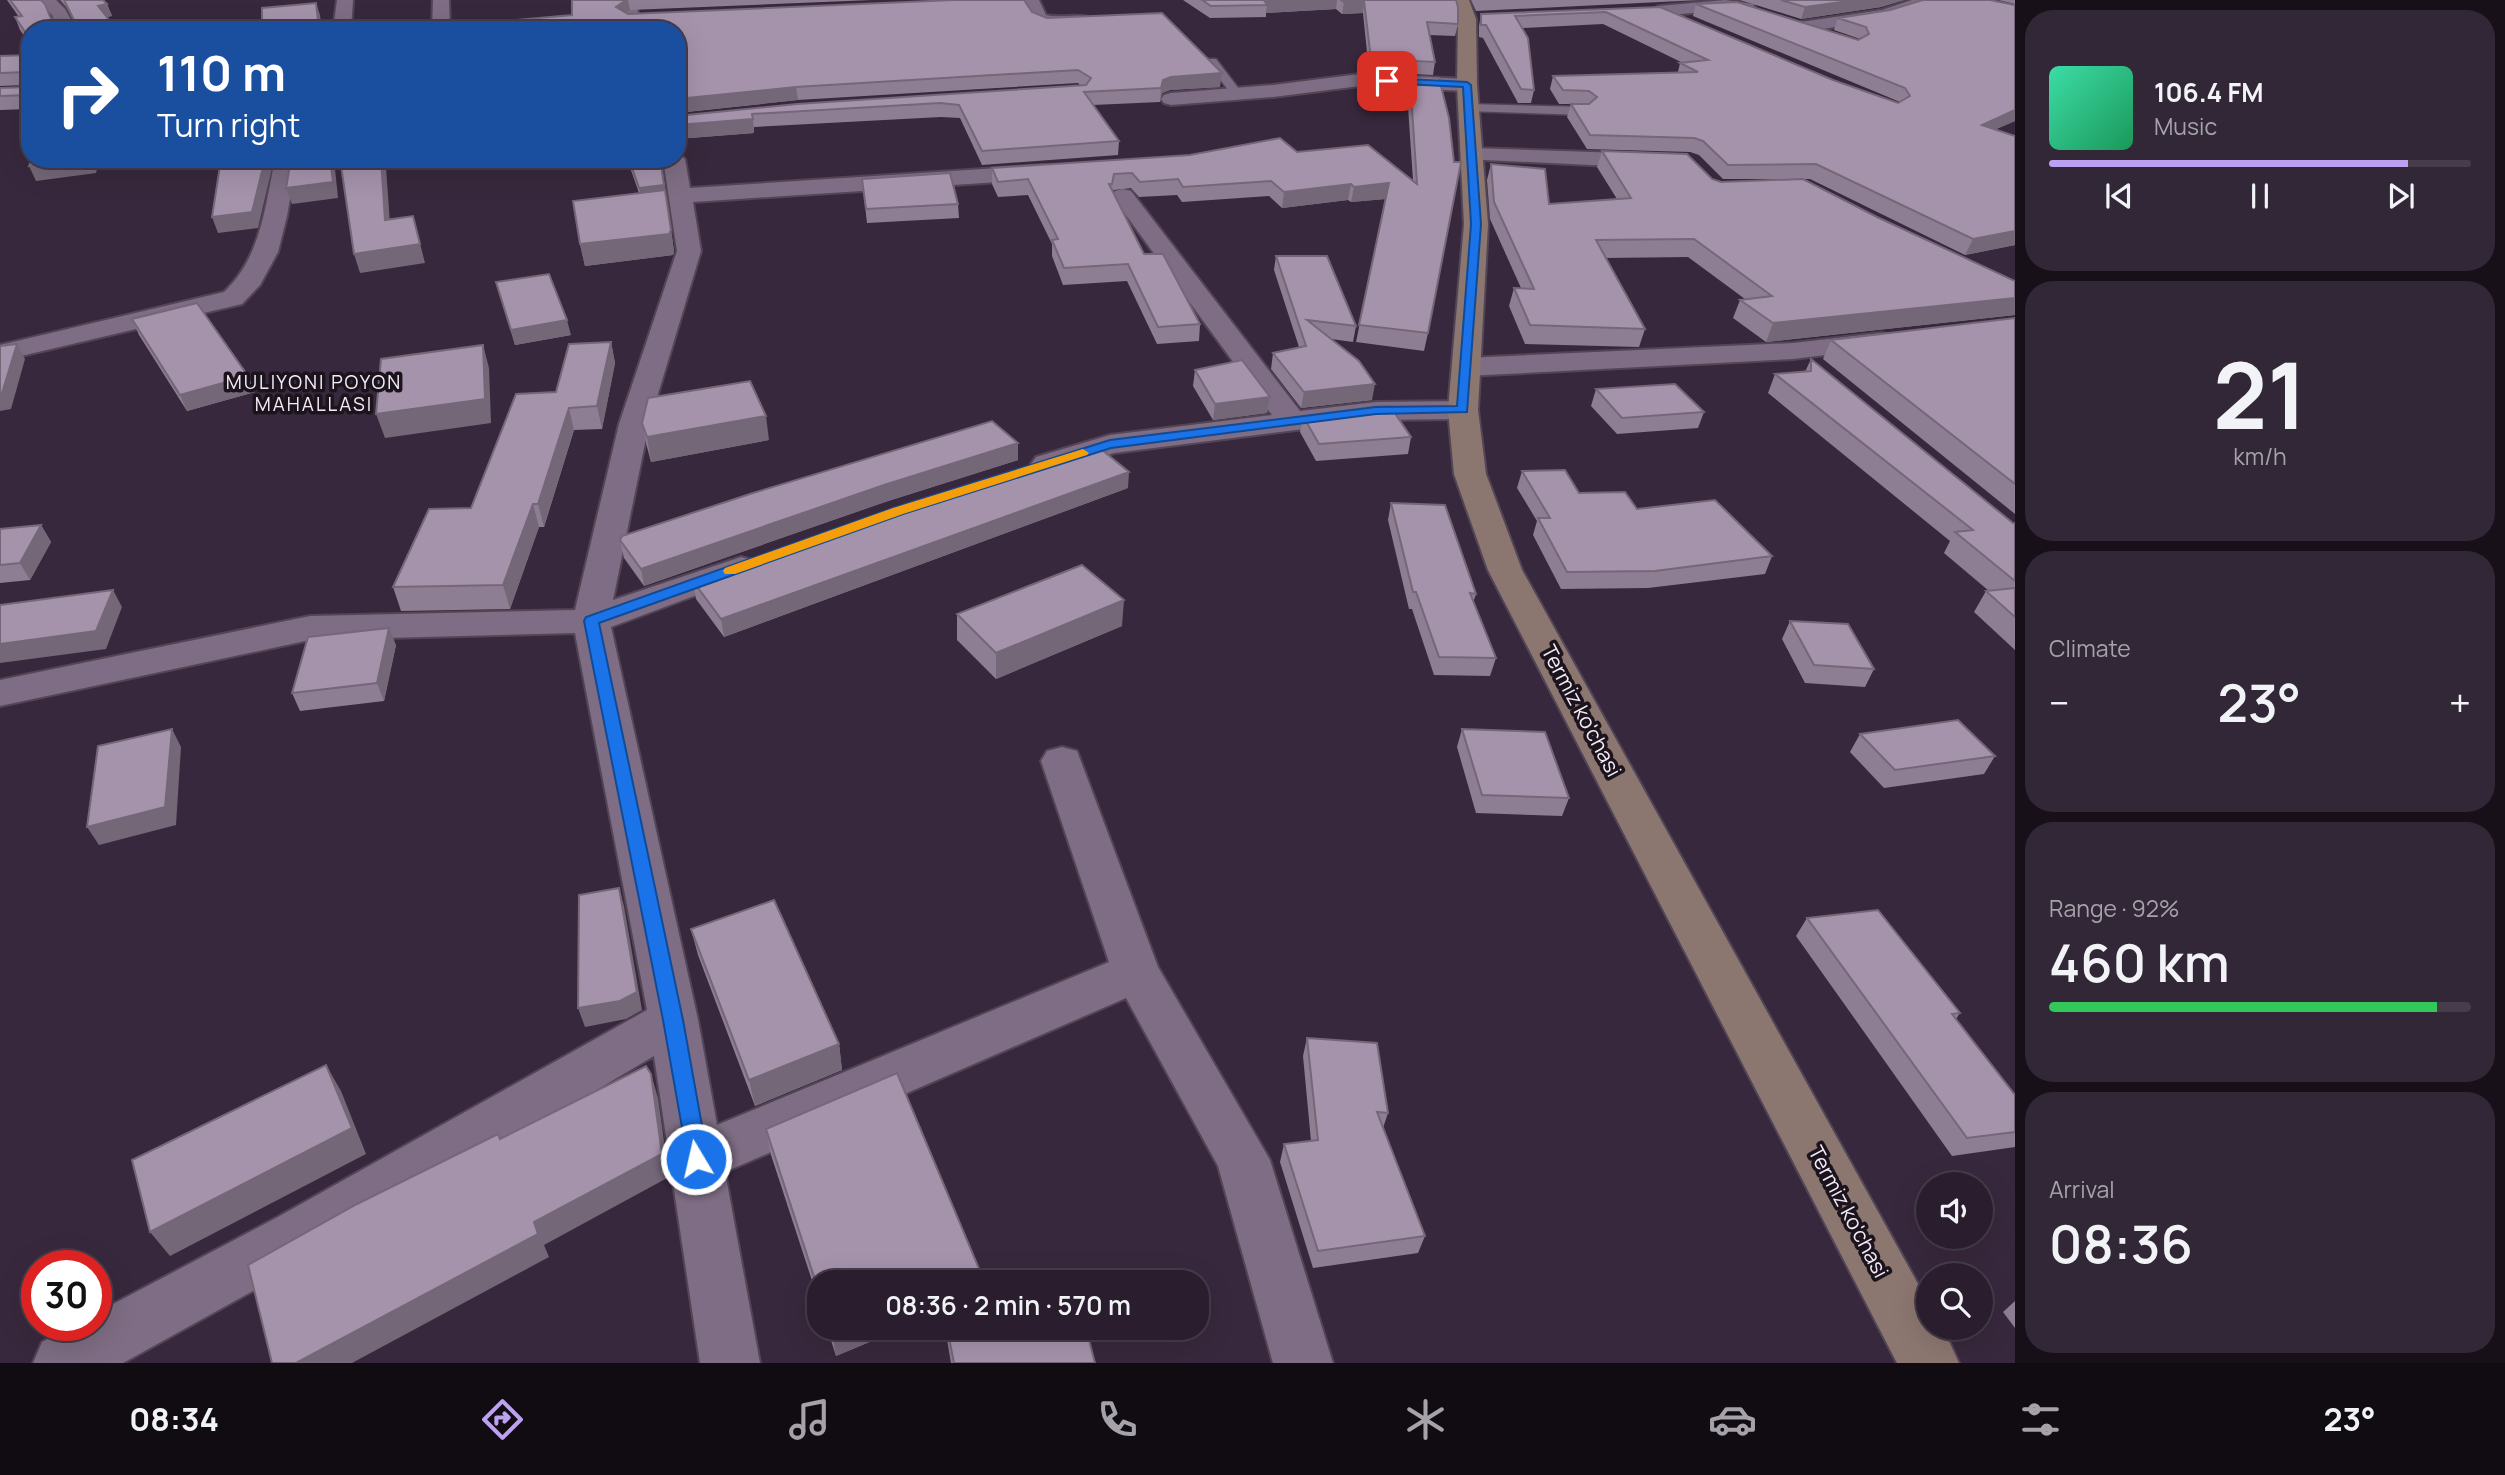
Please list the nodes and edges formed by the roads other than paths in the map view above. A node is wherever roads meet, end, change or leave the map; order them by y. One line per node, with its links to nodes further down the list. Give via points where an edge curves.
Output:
1 (46, 0): 8 (street)
2 (345, 0): 9 (street)
3 (440, 0): 10 (street)
4 (1031, 0): 7 (street, via 1039,18 1047,21)
5 (1928, 0): 12 (street, via 1885,15)
6 (1472, 13): 16 (main road, Termiz ko'chasi)
7 (1109, 20)
8 (63, 21)
9 (343, 21)
10 (441, 21)
11 (1696, 27): 12 (street, via 1652,11 1725,5)
12 (1801, 27): 13 (street)
13 (1840, 41)
14 (1212, 61): 15 (lane)
15 (1237, 93): 16 (street, via 1360,80); 17 (street)
16 (1468, 96): 18 (lane); 19 (main road, Termiz ko'chasi)
17 (1171, 99)
18 (1585, 111)
19 (1472, 154): 20 (street); 28 (main road, Termiz ko'chasi, via 1476,224)
20 (1676, 162)
21 (284, 168): 27 (street, via 265,257 233,298)
22 (1066, 170): 23 (street)
23 (677, 178): 34 (street, via 688,251 634,424)
24 (1123, 196): 31 (street)
25 (1904, 338): 26 (street)
26 (1793, 351): 28 (street); 29 (street)
27 (0, 353)
28 (1466, 367): 30 (main road, Termiz ko'chasi)
29 (1825, 377)
30 (1463, 410): 31 (street, via 1376,411); 43 (main road, Termiz ko'chasi, via 1470,474 1505,569)
31 (1292, 421): 32 (street, via 1110,444)
32 (1017, 473)
33 (770, 556): 34 (street)
34 (591, 621): 35 (street, via 310,628); 38 (street)
35 (0, 693)
36 (1062, 761): 37 (street)
37 (1136, 972): 39 (street); 42 (street, via 1243,1160)
38 (673, 1020): 39 (street); 40 (street, via 296,1237)
39 (696, 1159): 41 (street)
40 (63, 1363)
41 (730, 1363)
42 (1303, 1363)
43 (1929, 1363)

